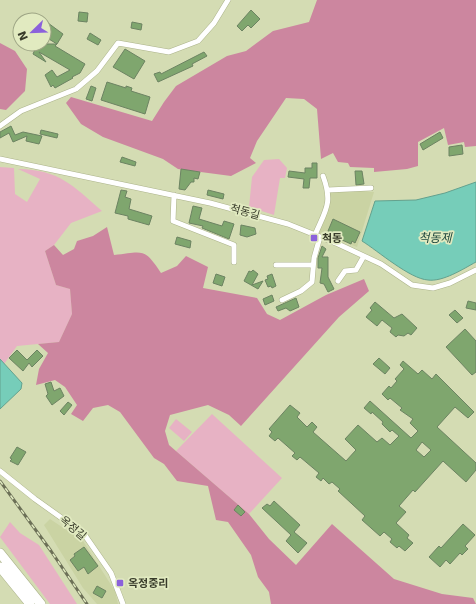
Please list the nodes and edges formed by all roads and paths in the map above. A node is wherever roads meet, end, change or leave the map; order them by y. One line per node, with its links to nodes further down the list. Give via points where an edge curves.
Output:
1 (228, 0): 2 (street, via 214,23 198,41 169,52 118,43 97,71 76,89 21,111)
2 (0, 126)
3 (0, 159): 7 (street, 척동길)
4 (323, 176): 6 (street)
5 (371, 188): 6 (street)
6 (328, 190): 8 (street, via 327,207)
7 (174, 195): 8 (street, 척동길, via 243,211); 10 (street, via 173,221 234,245)
8 (318, 236): 9 (street, 척동길); 12 (street)
9 (364, 256): 13 (street, 척동길, via 412,285 433,288); 14 (street, via 356,270 345,272)
10 (234, 262)
11 (276, 265): 12 (street)
12 (314, 265): 15 (street, via 312,282 301,291)
13 (476, 270)
14 (338, 281)
15 (282, 300)
16 (0, 471): 21 (street, 옥정길, via 84,534 111,573)
17 (0, 553): 20 (highway)
18 (0, 567): 19 (highway)
19 (30, 604)
20 (41, 604)
21 (123, 604)

